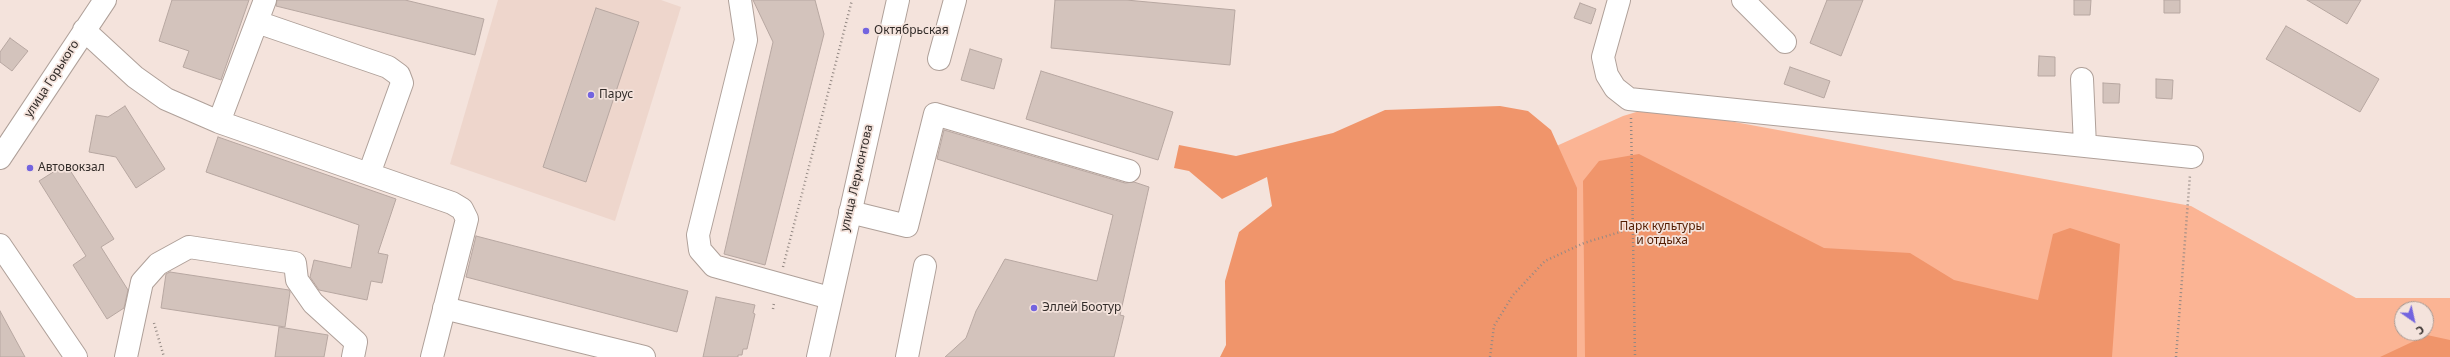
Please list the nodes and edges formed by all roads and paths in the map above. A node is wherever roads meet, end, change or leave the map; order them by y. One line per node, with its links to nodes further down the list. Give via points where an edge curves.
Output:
1 (105, 0): 10 (main road, улица Горького)
2 (265, 0): 9 (main road)
3 (740, 0): 25 (main road, via 746,40 698,235 700,250 714,266)
4 (852, 0): 25 (path)
5 (898, 0): 21 (main road, улица Лермонтова)
6 (955, 0): 12 (main road)
7 (1619, 0): 14 (main road, via 1603,57 1607,75 1615,88)
8 (1743, 0): 11 (main road)
9 (257, 22): 15 (main road); 20 (main road, via 388,67 399,74 402,83)
10 (84, 30): 15 (main road, via 135,77 166,99); 18 (main road, улица Горького)
11 (1785, 42)
12 (939, 59)
13 (2082, 79): 16 (main road)
14 (1629, 99): 16 (main road); 22 (path)
15 (219, 122): 20 (main road)
16 (2085, 146): 17 (main road)
17 (2192, 157): 38 (path)
18 (0, 158)
19 (1129, 171): 21 (main road, via 935,114 907,226)
20 (369, 174): 27 (main road, via 452,203 462,209 467,218)
21 (850, 212): 26 (main road, улица Лермонтова)
22 (1634, 228): 36 (path, via 1584,243 1545,261 1513,295 1494,326); 37 (path)
23 (0, 245): 29 (main road)
24 (925, 266): 35 (main road)
25 (779, 284): 26 (main road); 28 (path)
26 (830, 298): 34 (main road, улица Лермонтова)
27 (444, 308): 32 (main road); 33 (main road)
28 (773, 308)
29 (76, 357)
30 (126, 357): 31 (main road, via 142,282 158,264 189,247 296,263 298,280 313,303 356,342)
31 (353, 357)
32 (432, 357)
33 (644, 357)
34 (818, 357)
35 (907, 357)
36 (1490, 357)
37 (1635, 357)
38 (2176, 357)

